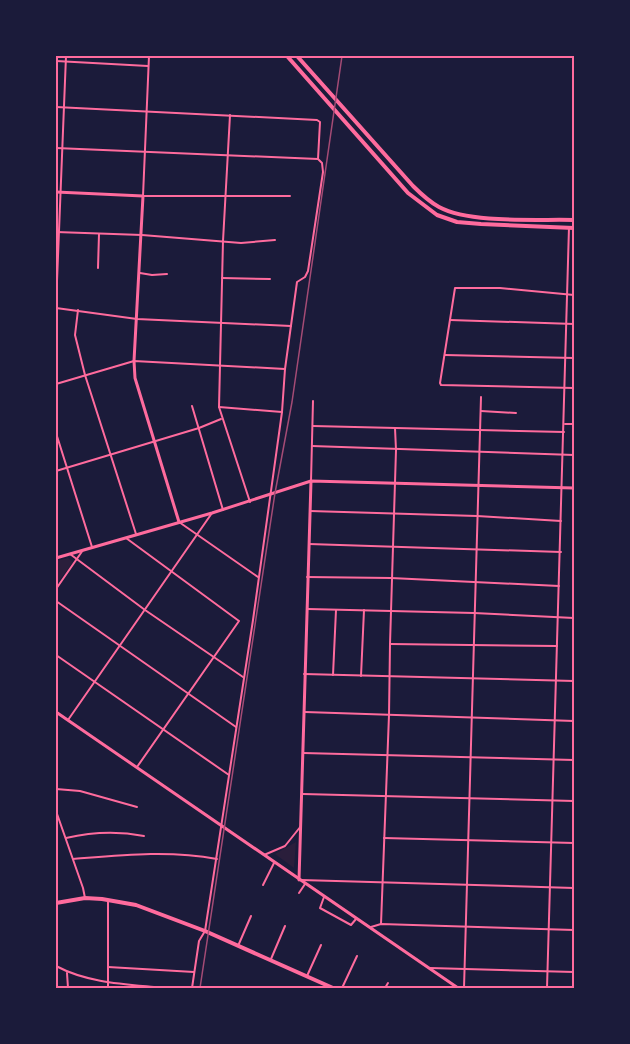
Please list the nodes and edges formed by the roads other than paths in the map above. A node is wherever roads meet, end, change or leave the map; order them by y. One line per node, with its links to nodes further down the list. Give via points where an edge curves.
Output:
1 (66, 56): 6 (street)
2 (148, 56): 7 (street)
3 (287, 56): 22 (main road, via 408,193 437,215 458,222)
4 (297, 56): 21 (main road, via 413,186 441,208 480,218)
5 (56, 61): 6 (street)
6 (66, 61): 7 (street); 9 (street)
7 (148, 66): 10 (street)
8 (56, 107): 9 (street)
9 (64, 107): 10 (street); 13 (street)
10 (146, 110): 11 (street); 14 (street)
11 (230, 115): 15 (street); 16 (street, via 319,120)
12 (56, 148): 13 (street)
13 (62, 148): 14 (street); 17 (street)
14 (145, 151): 15 (street); 19 (street)
15 (228, 154): 16 (street); 18 (street)
16 (318, 159): 44 (street, via 323,172 309,260 306,274 297,282)
17 (58, 192): 19 (street); 24 (street)
18 (226, 195): 19 (street); 20 (street); 27 (street)
19 (143, 196): 26 (street)
20 (290, 196)
21 (574, 220)
22 (568, 227): 23 (main road); 35 (street)
23 (574, 228)
24 (57, 232): 25 (street); 29 (street)
25 (99, 234): 26 (street); 30 (street)
26 (142, 235): 27 (street); 31 (street)
27 (223, 240): 28 (street); 33 (street)
28 (275, 240)
29 (56, 260): 37 (street)
30 (98, 268)
31 (140, 273): 32 (street); 39 (street)
32 (167, 274)
33 (222, 278): 34 (street); 41 (street)
34 (270, 279)
35 (567, 295): 36 (street); 40 (street, via 456,288); 42 (street)
36 (574, 295)
37 (56, 307): 38 (street)
38 (78, 310): 39 (street); 51 (street, via 75,334)
39 (137, 320): 41 (street); 48 (street)
40 (450, 320): 42 (street); 45 (street)
41 (221, 322): 44 (street); 49 (street)
42 (566, 324): 43 (street); 46 (street)
43 (574, 324)
44 (291, 326): 50 (street)
45 (444, 355): 46 (street); 53 (street, via 441,385)
46 (566, 358): 47 (street); 53 (street)
47 (574, 358)
48 (134, 361): 49 (street); 51 (street); 71 (street)
49 (220, 365): 50 (street); 58 (street)
50 (285, 369): 60 (street)
51 (85, 375): 52 (street); 75 (street)
52 (56, 384)
53 (565, 388): 54 (street); 63 (street)
54 (574, 388)
55 (481, 397): 59 (street)
56 (313, 401): 65 (street)
57 (192, 406): 66 (street)
58 (219, 408): 60 (street); 62 (street)
59 (481, 411): 61 (street); 68 (street)
60 (282, 412): 85 (street)
61 (516, 413)
62 (221, 419): 66 (street); 86 (street)
63 (564, 424): 64 (street); 69 (street)
64 (574, 424)
65 (313, 426): 67 (street); 72 (street)
66 (199, 428): 71 (street); 87 (street)
67 (395, 428): 68 (street); 73 (street)
68 (480, 430): 69 (street); 74 (street)
69 (564, 432): 76 (street)
70 (56, 433): 78 (street)
71 (153, 442): 75 (street); 93 (street)
72 (312, 447): 73 (street); 80 (street)
73 (396, 450): 74 (street); 81 (street)
74 (480, 453): 76 (street); 82 (street)
75 (109, 454): 78 (street); 94 (street)
76 (563, 455): 77 (street); 83 (street)
77 (574, 455)
78 (66, 468): 79 (street); 99 (street)
79 (56, 471)
80 (311, 481): 81 (street); 85 (street); 88 (street)
81 (395, 482): 82 (street); 90 (street)
82 (478, 485): 83 (street); 91 (street)
83 (562, 488): 84 (street); 92 (street)
84 (574, 488)
85 (270, 495): 86 (street); 107 (street)
86 (249, 502): 87 (street)
87 (223, 510): 89 (street)
88 (310, 511): 90 (street); 97 (street)
89 (212, 513): 93 (street); 95 (street)
90 (393, 513): 91 (street); 98 (street)
91 (477, 516): 92 (street); 100 (street)
92 (561, 521): 102 (street)
93 (179, 522): 94 (street); 95 (street)
94 (136, 534): 96 (street)
95 (198, 535): 106 (street); 107 (street)
96 (125, 538): 99 (street); 106 (street)
97 (308, 544): 98 (street); 108 (street)
98 (392, 545): 100 (street); 109 (street)
99 (92, 547): 101 (street)
100 (477, 549): 102 (street); 110 (street)
101 (83, 550): 103 (street); 105 (street)
102 (561, 552): 111 (street)
103 (70, 554): 104 (street); 105 (street)
104 (56, 558)
105 (76, 560): 112 (street); 115 (street)
106 (171, 573): 115 (street); 127 (street, via 239,621)
107 (258, 577): 131 (street)
108 (307, 577): 109 (street); 114 (street)
109 (391, 578): 110 (street); 118 (street)
110 (476, 581): 111 (street); 119 (street)
111 (559, 586): 120 (street)
112 (56, 589)
113 (56, 601): 123 (street)
114 (306, 609): 116 (street); 128 (street)
115 (145, 610): 123 (street); 127 (street)
116 (336, 610): 117 (street); 129 (street)
117 (364, 610): 118 (street); 130 (street)
118 (391, 611): 119 (street); 122 (street)
119 (474, 613): 120 (street); 124 (street)
120 (559, 618): 121 (street); 125 (street)
121 (574, 618)
122 (390, 644): 124 (street); 132 (street)
123 (119, 645): 136 (street); 137 (street)
124 (474, 645): 125 (street); 133 (street)
125 (557, 646): 134 (street)
126 (56, 655): 136 (street)
127 (214, 658): 131 (street); 137 (street)
128 (304, 674): 129 (street); 139 (street)
129 (333, 675): 130 (street)
130 (361, 676): 132 (street)
131 (243, 677): 145 (street)
132 (390, 677): 133 (street); 140 (street)
133 (473, 679): 134 (street); 141 (street)
134 (556, 680): 135 (street); 143 (street)
135 (574, 681)
136 (93, 682): 142 (street); 146 (street)
137 (188, 694): 145 (street); 146 (street)
138 (56, 712): 142 (street)
139 (303, 712): 140 (street); 147 (street)
140 (389, 715): 141 (street); 148 (street)
141 (472, 717): 143 (street); 149 (street)
142 (68, 720): 152 (street)
143 (555, 720): 144 (street); 150 (street)
144 (574, 721)
145 (236, 727): 153 (street)
146 (163, 730): 152 (street); 153 (street)
147 (303, 753): 148 (street); 155 (street)
148 (387, 755): 149 (street); 156 (street)
149 (470, 757): 150 (street); 157 (street)
150 (554, 760): 151 (street); 158 (street)
151 (574, 760)
152 (137, 767): 163 (street)
153 (229, 775): 163 (street)
154 (56, 789): 160 (street, via 80,791)
155 (303, 794): 156 (street); 162 (street)
156 (385, 795): 157 (street); 166 (street)
157 (470, 798): 158 (street); 167 (street)
158 (553, 800): 159 (street); 168 (street)
159 (574, 801)
160 (137, 807)
161 (56, 811): 165 (street)
162 (302, 825): 170 (street, via 285,846); 174 (street)
163 (222, 826): 170 (street); 172 (street)
164 (144, 836): 165 (street, via 119,832)
165 (66, 838): 171 (street)
166 (384, 838): 167 (street); 175 (street)
167 (468, 840): 168 (street); 178 (street)
168 (552, 842): 169 (street); 179 (street)
169 (574, 843)
170 (264, 855): 173 (street)
171 (73, 859): 172 (street, via 160,853); 183 (street)
172 (217, 859): 194 (street)
173 (274, 863): 174 (street); 177 (street)
174 (299, 880): 175 (street); 176 (street)
175 (382, 882): 178 (street); 188 (street)
176 (305, 884): 181 (street); 182 (street)
177 (263, 885)
178 (467, 885): 179 (street); 190 (street)
179 (550, 887): 180 (street); 192 (street)
180 (574, 888)
181 (299, 893)
182 (324, 897): 187 (street); 187 (street, via 320,908 351,925)
183 (85, 898): 184 (main road); 185 (main road)
184 (108, 900): 194 (main road, via 136,905); 200 (street)
185 (56, 903)
186 (251, 916): 196 (street)
187 (356, 919): 191 (street)
188 (381, 924): 190 (street); 191 (street)
189 (285, 926): 198 (street)
190 (466, 927): 192 (street); 202 (street)
191 (369, 928): 201 (street)
192 (549, 929): 193 (street); 203 (street)
193 (574, 930)
194 (206, 931): 196 (main road); 205 (street, via 199,941)
195 (321, 945): 207 (street)
196 (238, 946): 198 (main road)
197 (357, 956): 215 (street)
198 (270, 960): 207 (main road)
199 (56, 966): 204 (street)
200 (108, 967): 205 (street); 208 (street)
201 (427, 968): 202 (street); 217 (street)
202 (465, 969): 203 (street); 218 (street)
203 (548, 971): 206 (street); 219 (street)
204 (67, 972): 208 (street); 211 (street)
205 (194, 972): 213 (street)
206 (574, 972)
207 (307, 976): 214 (main road)
208 (108, 983): 210 (street); 212 (street)
209 (388, 983): 216 (street)
210 (154, 987)
211 (68, 988)
212 (108, 988)
213 (192, 988)
214 (333, 988)
215 (342, 988)
216 (385, 988)
217 (458, 988)
218 (464, 988)
219 (547, 988)

